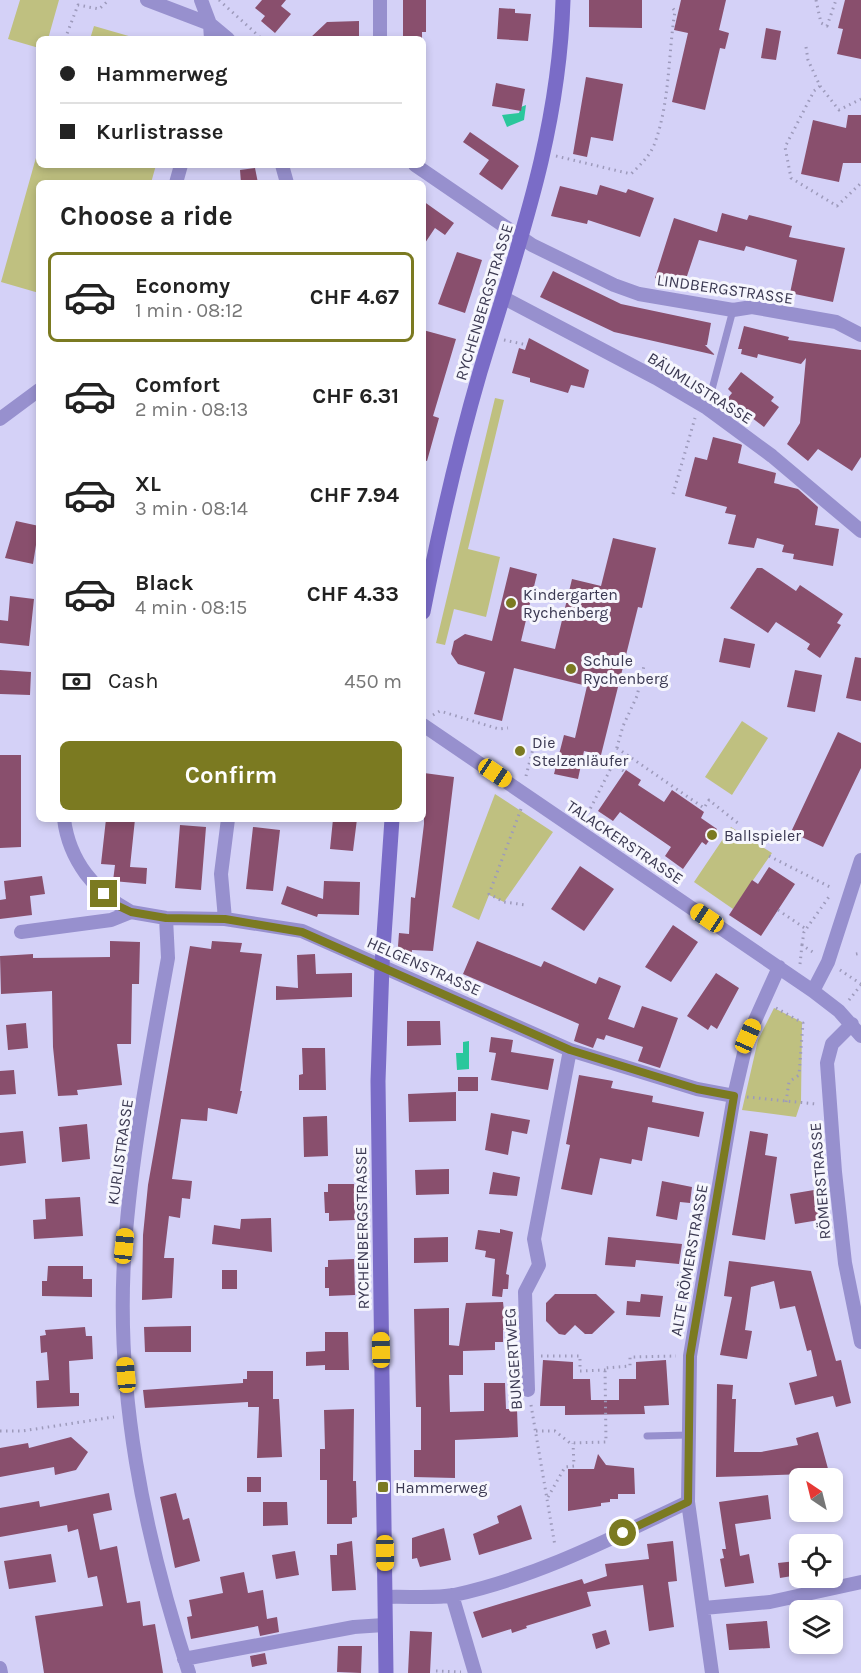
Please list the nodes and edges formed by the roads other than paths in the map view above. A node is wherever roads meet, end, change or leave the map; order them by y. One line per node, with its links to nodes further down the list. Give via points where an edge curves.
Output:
1 (147, 0): 5 (street)
2 (201, 0): 5 (street)
3 (380, 0): 8 (street)
4 (563, 0): 10 (street, RYCHENBERGSTRASSE, via 558,78 545,153)
5 (210, 24): 6 (street); 7 (street)
6 (211, 36)
7 (224, 36)
8 (380, 36)
9 (420, 168): 10 (street)
10 (523, 237): 11 (street, RYCHENBERGSTRASSE); 12 (street, LINDBERGSTRASSE, via 535,247 639,294)
11 (504, 298): 15 (street, BÄUMLISTRASSE); 18 (street, RYCHENBERGSTRASSE, via 453,474)
12 (734, 310): 13 (street, LINDBERGSTRASSE, via 752,307 836,322); 15 (lane)
13 (861, 335)
14 (36, 392): 16 (street)
15 (706, 408): 17 (street, BÄUMLISTRASSE, via 772,456)
16 (0, 419)
17 (861, 531)
18 (426, 598)
19 (427, 721): 29 (street, TALACKERSTRASSE)
20 (65, 822): 24 (street, via 81,868 112,903)
21 (228, 822): 26 (street, via 221,874)
22 (392, 822): 28 (street, RYCHENBERGSTRASSE)
23 (861, 860): 30 (street, via 828,962)
24 (131, 912): 25 (street, HELGENSTRASSE); 27 (street, HELGENSTRASSE, via 111,920)
25 (166, 918): 26 (street, HELGENSTRASSE); 45 (street, KURLISTRASSE, via 168,958 137,1141 124,1246 124,1345 129,1415 148,1533)
26 (225, 919): 28 (street, HELGENSTRASSE, via 302,932)
27 (21, 932)
28 (382, 965): 33 (street, HELGENSTRASSE); 42 (street, RYCHENBERGSTRASSE, via 378,1082)
29 (779, 967): 30 (street, TALACKERSTRASSE); 34 (street, ALTE RÖMERSTRASSE, via 748,1036)
30 (813, 991): 31 (street, TALACKERSTRASSE)
31 (852, 1024): 32 (street, TALACKERSTRASSE); 35 (street, RÖMERSTRASSE, via 832,1044 827,1063 845,1263)
32 (861, 1036)
33 (570, 1050): 34 (street, HELGENSTRASSE, via 697,1089); 36 (street, BUNGERTWEG, via 534,1239 539,1265 525,1292)
34 (734, 1096): 37 (street, ALTE RÖMERSTRASSE, via 690,1356)
35 (861, 1342)
36 (528, 1390)
37 (689, 1435): 38 (lane); 39 (street, ALTE RÖMERSTRASSE)
38 (647, 1436)
39 (688, 1502): 41 (street, via 558,1563); 43 (street, ALTE RÖMERSTRASSE)
40 (861, 1582): 43 (street, via 770,1602)
41 (452, 1595): 42 (street); 47 (street)
42 (386, 1597): 44 (street, RYCHENBERGSTRASSE)
43 (704, 1608): 51 (street, ALTE RÖMERSTRASSE)
44 (384, 1625): 45 (street, via 354,1627); 50 (street, RYCHENBERGSTRASSE)
45 (184, 1659): 49 (street, KURLISTRASSE)
46 (0, 1668): 48 (street)
47 (470, 1672)
48 (1, 1673)
49 (189, 1673)
50 (386, 1673)
51 (712, 1673)

